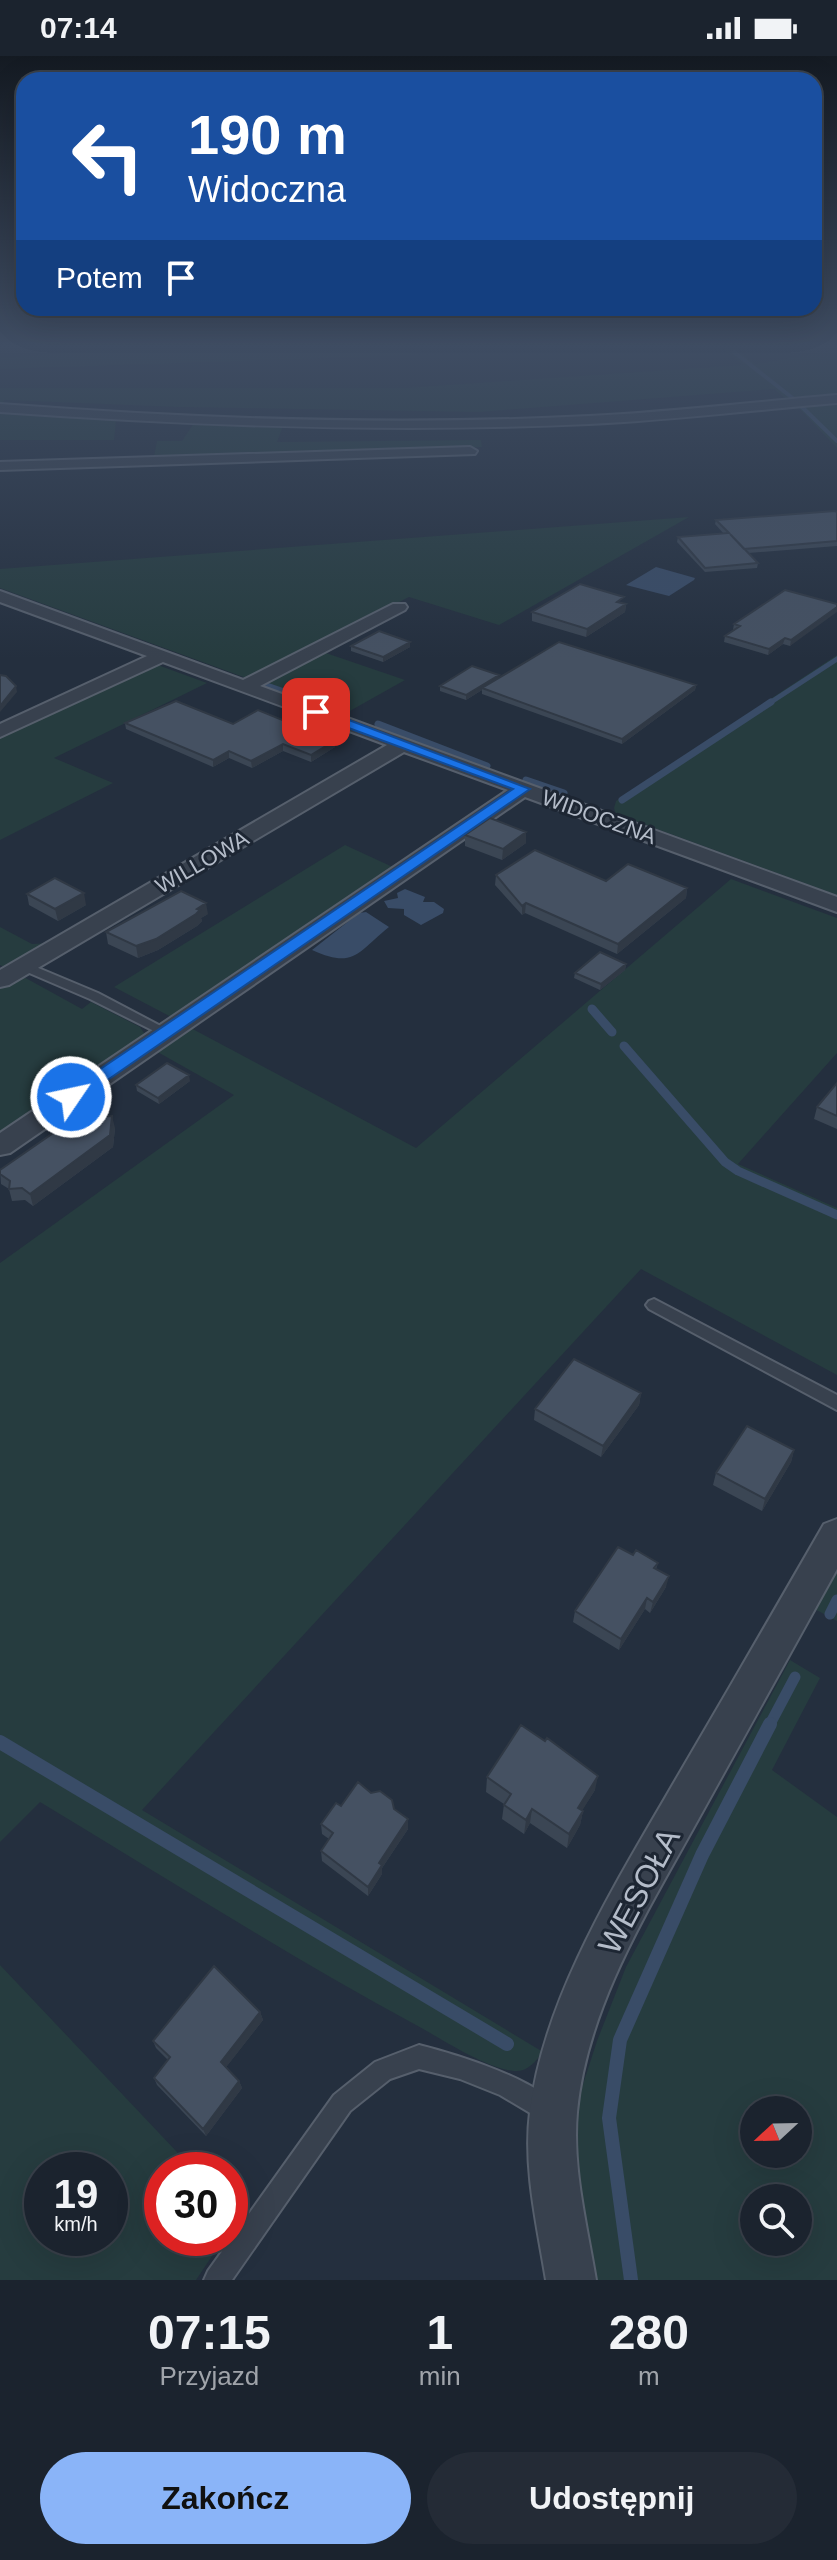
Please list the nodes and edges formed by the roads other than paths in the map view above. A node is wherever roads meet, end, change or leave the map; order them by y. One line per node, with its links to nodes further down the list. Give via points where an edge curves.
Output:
1 (470, 451): 2 (street)
2 (0, 466)
3 (0, 596): 5 (street, WIDOCZNA)
4 (399, 607): 6 (street)
5 (162, 656): 6 (street, WIDOCZNA); 7 (street)
6 (245, 686): 8 (street, WIDOCZNA)
7 (0, 731)
8 (403, 744): 9 (street, WIDOCZNA); 11 (street, WILLOWA)
9 (523, 789): 10 (street, WIDOCZNA); 13 (street)
10 (837, 905)
11 (24, 966): 12 (street, WILLOWA); 13 (lane)
12 (0, 980)
13 (166, 1032): 14 (street)
14 (0, 1146)
15 (654, 1305): 16 (lane)
16 (837, 1403)
17 (837, 1535): 18 (street, WESOŁA, via 623,1913 565,2060)
18 (553, 2115): 19 (lane, via 508,2087 460,2067 419,2057 383,2070 342,2103); 20 (street, WESOŁA, via 556,2180)
19 (217, 2280)
20 (571, 2280)

